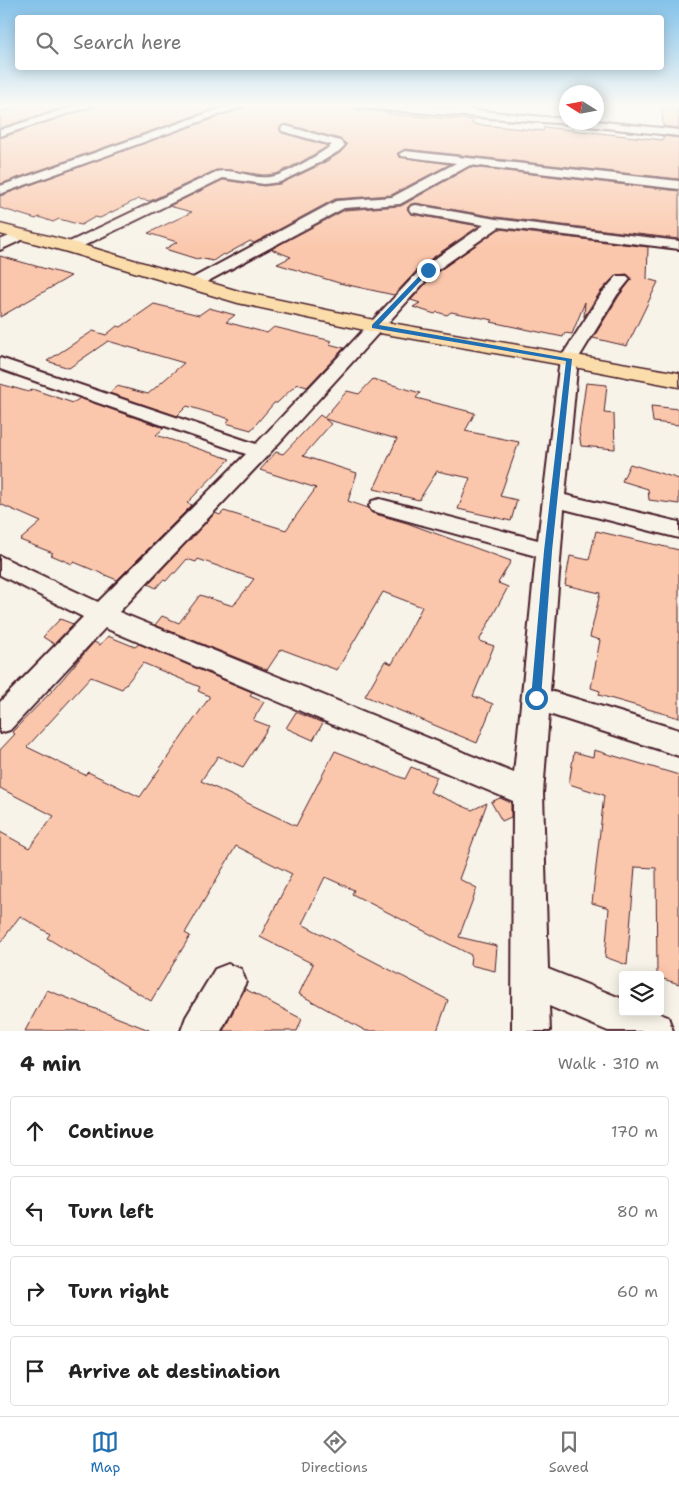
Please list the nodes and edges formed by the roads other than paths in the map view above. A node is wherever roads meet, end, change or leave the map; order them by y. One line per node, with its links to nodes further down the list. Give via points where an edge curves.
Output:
1 (105, 153): 6 (street)
2 (325, 153): 13 (street, via 279,180 220,174)
3 (405, 154): 4 (street)
4 (467, 162): 5 (street); 15 (street, via 395,201 341,204)
5 (679, 185)
6 (0, 190)
7 (416, 209): 8 (street)
8 (496, 223): 12 (street); 16 (street, via 428,270)
9 (0, 229): 10 (main road)
10 (21, 235): 11 (street); 13 (main road)
11 (0, 246)
12 (679, 246)
13 (70, 247): 15 (main road)
14 (622, 279): 17 (street)
15 (194, 283): 16 (main road, via 238,297)
16 (374, 326): 17 (main road); 20 (street)
17 (569, 359): 19 (main road); 21 (street)
18 (0, 363): 20 (street)
19 (679, 380)
20 (260, 452): 26 (street)
21 (554, 499): 23 (street); 24 (street)
22 (380, 506): 24 (street)
23 (679, 530)
24 (548, 551): 27 (street)
25 (0, 564): 26 (street)
26 (100, 615): 28 (street); 30 (street)
27 (536, 698): 29 (street); 30 (street)
28 (0, 721)
29 (679, 743)
30 (528, 793): 31 (street)
31 (531, 980): 34 (street); 35 (street)
32 (228, 982): 33 (street)
33 (200, 1031)
34 (531, 1031)
35 (654, 1031)

